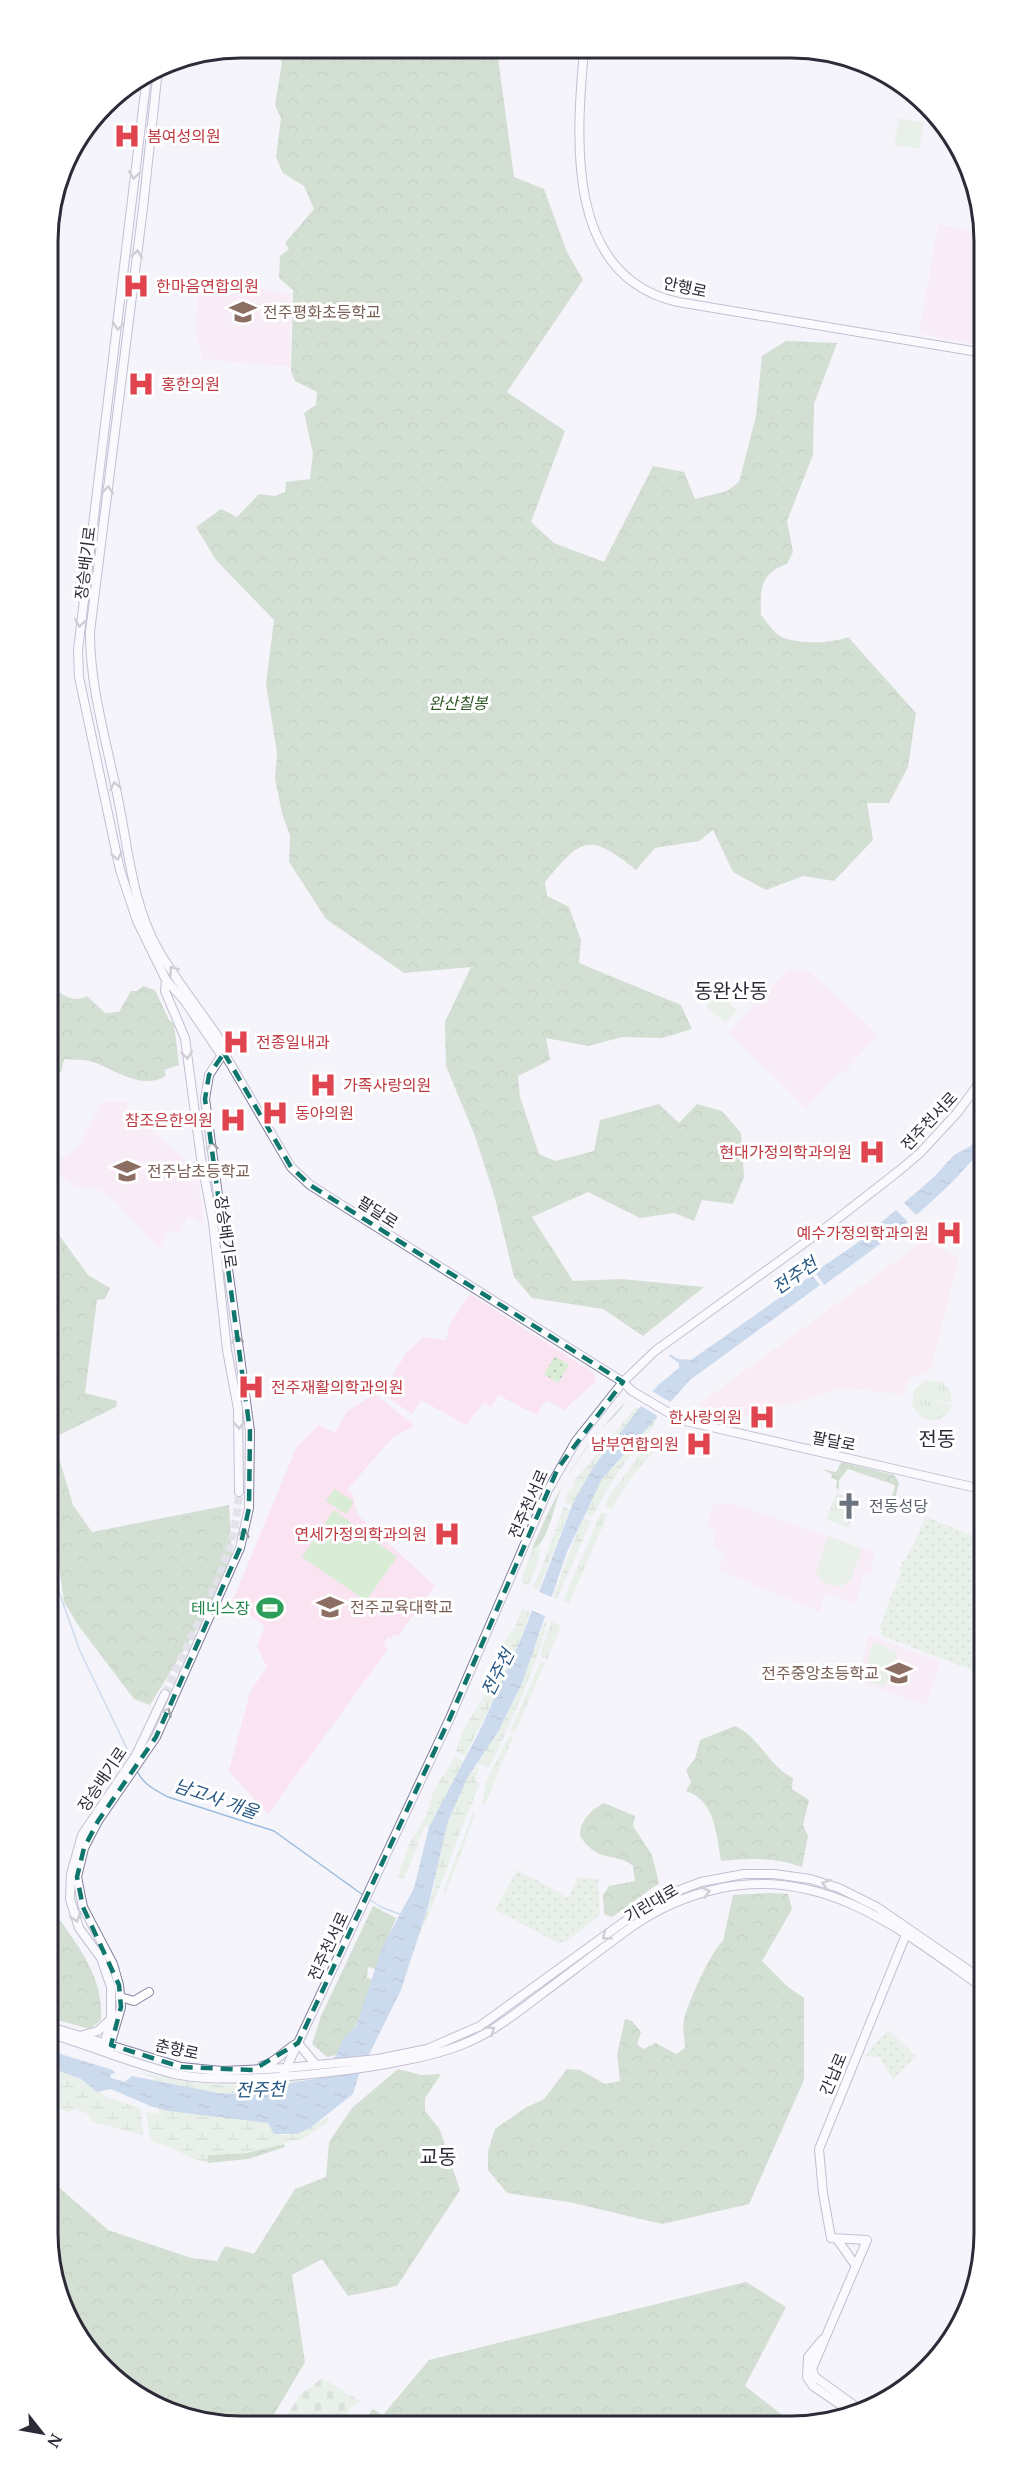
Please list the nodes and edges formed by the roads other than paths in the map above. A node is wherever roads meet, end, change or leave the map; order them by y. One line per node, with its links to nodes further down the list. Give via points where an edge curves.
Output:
1 (584, 58): 4 (street, 안행로, via 578,149 588,204 609,261 637,286 678,302)
2 (157, 79): 7 (street, 장승배기로, one-way to 2, via 226,1049 218,1036 159,951 144,912 128,860 94,693 90,651)
3 (146, 86): 5 (street, 장승배기로, one-way to 5, via 78,650 120,870 137,921)
4 (974, 351)
5 (166, 980): 6 (street, 장승배기로); 11 (street, 장승배기로, one-way to 11, via 165,991 185,1038 213,1222 227,1350 238,1408)
6 (184, 1000): 7 (street, 팔달로)
7 (224, 1053): 9 (street, 팔달로, via 291,1167 310,1185); 13 (street, one-way to 7, via 156,1737 240,1548 249,1508 250,1431 206,1099 209,1075)
8 (974, 1091): 9 (street, 전주천서로, via 957,1113 900,1170 655,1351)
9 (623, 1382): 10 (street, 팔달로, via 681,1420); 24 (street, 전주천서로, via 555,1474 450,1718)
10 (973, 1488)
11 (239, 1492)
12 (165, 1694): 13 (street, 장승배기로)
13 (137, 1761): 14 (street)
14 (129, 1772): 19 (street, via 84,1848 77,1878 83,1907 112,1964); 20 (street, 장승배기로, one-way to 20, via 82,1835 71,1874 70,1899 80,1928 101,1958 111,1987)
15 (907, 1932): 16 (street, 기린대로); 17 (street, 기린대로); 26 (street, 기린대로, via 867,1902 810,1879 744,1874 701,1882 632,1916 504,2011 464,2035); 31 (street, 간납로, via 819,2149 823,2193)
16 (973, 1974)
17 (973, 1981)
18 (149, 1992): 19 (street, via 134,2001)
19 (120, 1997): 25 (street, via 121,2007)
20 (111, 2019): 23 (street, via 98,2031); 25 (street, 장승배기로)
21 (58, 2029): 23 (street, 춘향로)
22 (58, 2035): 25 (street, 춘향로)
23 (82, 2036): 25 (street, 춘향로)
24 (298, 2043): 27 (street); 28 (street, via 268,2065); 30 (street, 전주천서로)
25 (106, 2048): 28 (street, 춘향로, via 182,2067); 30 (street, 춘향로, via 196,2078)
26 (376, 2062): 27 (street); 29 (street)
27 (316, 2065): 29 (street)
28 (253, 2070): 30 (street, 춘향로)
29 (298, 2070): 30 (street, 춘향로)
30 (284, 2072)
31 (834, 2239): 32 (street); 32 (street, via 867,2240)
32 (856, 2266): 33 (street)
33 (822, 2340): 34 (street, via 812,2369 815,2377); 35 (street, via 808,2357 807,2378)
34 (854, 2405)
35 (845, 2408)

